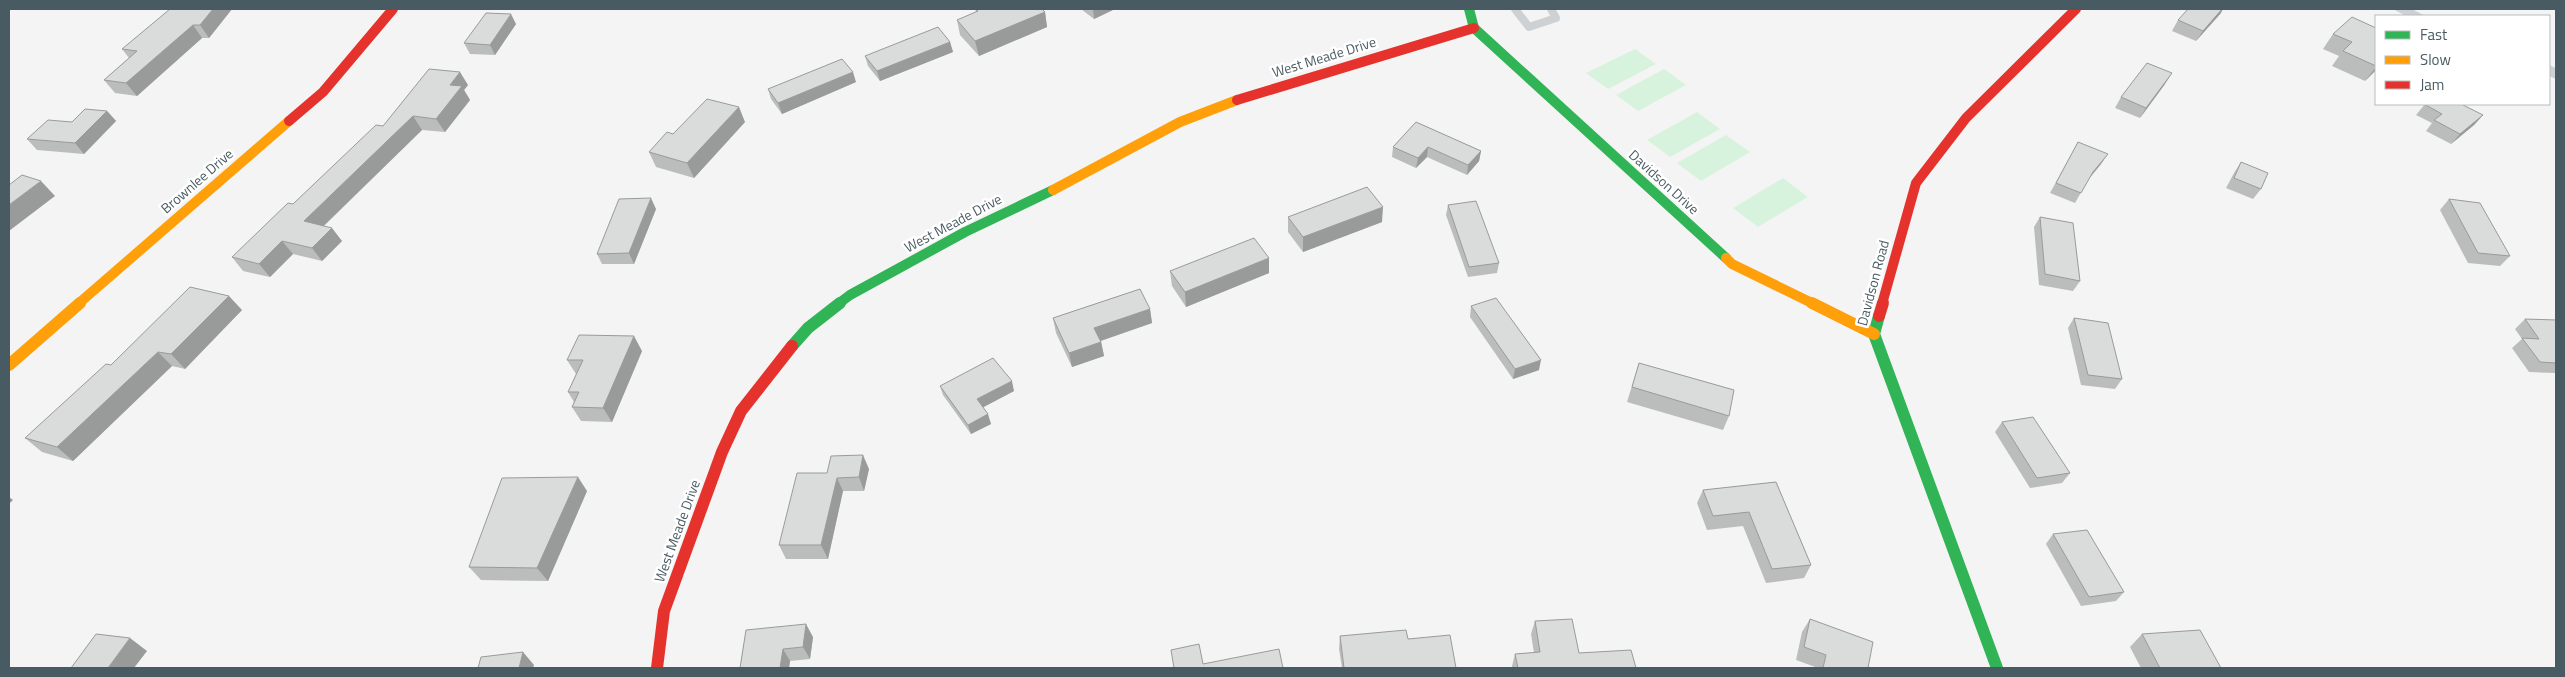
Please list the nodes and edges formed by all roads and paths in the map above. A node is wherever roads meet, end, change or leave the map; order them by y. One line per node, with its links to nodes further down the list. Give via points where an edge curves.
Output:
1 (393, 9): 10 (street, Brownlee Drive, via 322,92)
2 (1469, 9): 8 (street)
3 (1515, 9): 4 (lane, via 1528,27 1556,18)
4 (1551, 9)
5 (2076, 9): 9 (street, Davidson Road, via 1966,118 1916,183)
6 (2400, 9): 7 (street)
7 (2415, 15)
8 (1474, 28): 9 (street, Davidson Drive, via 1732,264); 11 (street, West Meade Drive, via 1249,95 1180,122 850,295 808,328 741,411 722,452 664,611)
9 (1874, 334): 12 (street, Davidson Road)
10 (9, 365)
11 (657, 668)
12 (1996, 668)

